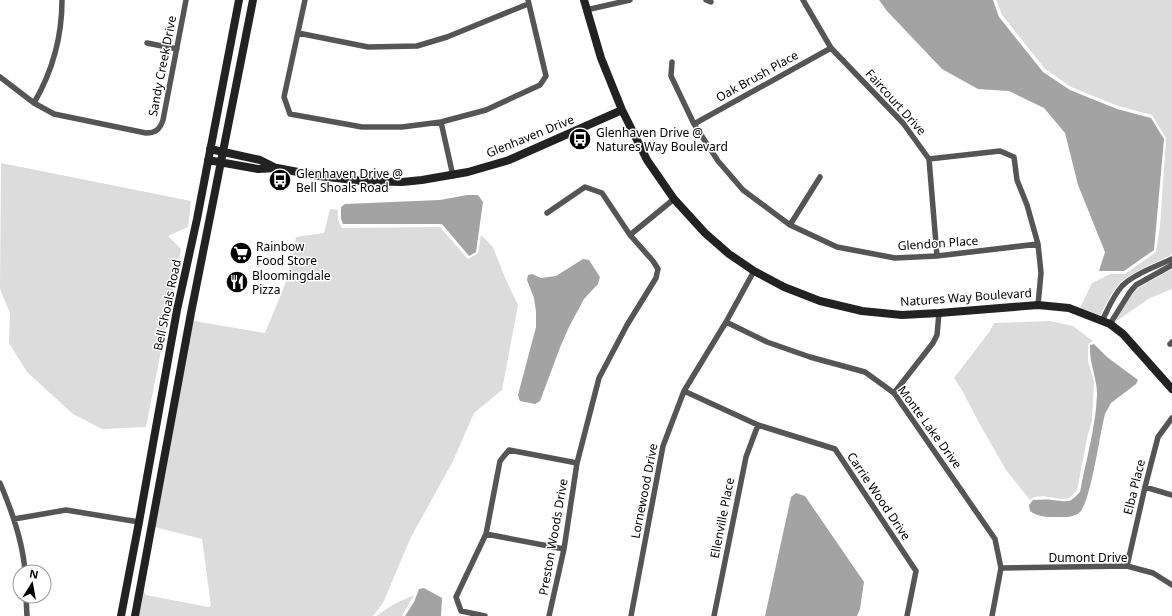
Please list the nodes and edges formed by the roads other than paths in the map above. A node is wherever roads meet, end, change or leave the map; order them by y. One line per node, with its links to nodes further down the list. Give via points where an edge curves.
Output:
1 (62, 0): 17 (street, via 61,22 53,58 43,88)
2 (186, 0): 14 (street, Sandy Creek Drive)
3 (239, 0): 21 (street, Bell Shoals Road)
4 (253, 0): 22 (street, Bell Shoals Road)
5 (305, 0): 11 (street)
6 (584, 0): 10 (street, Natures Way Boulevard)
7 (630, 0): 10 (street)
8 (803, 0): 13 (street, Faircourt Drive)
9 (528, 2): 11 (street, via 447,37 417,46 368,47); 19 (street, via 546,76 540,85 486,110)
10 (586, 10): 18 (street, Natures Way Boulevard, via 601,58)
11 (298, 33): 19 (street, via 284,97 290,114 362,128)
12 (147, 43): 14 (street)
13 (831, 48): 20 (street, Oak Brush Place); 23 (street, Faircourt Drive, via 903,123)
14 (177, 50): 17 (street, Sandy Creek Drive, via 163,120 157,131 152,133 146,134 61,116)
15 (672, 62): 20 (street, Glendon Place, via 671,76)
16 (0, 77): 17 (street, Sandy Creek Drive)
17 (34, 103)
18 (622, 110): 27 (street, Glenhaven Drive, via 509,160); 29 (street, Natures Way Boulevard, via 648,160)
19 (442, 122): 27 (street)
20 (694, 124): 31 (street, Glendon Place, via 718,160 743,190)
21 (210, 149): 22 (street, Glenhaven Drive); 24 (street, Bell Shoals Road)
22 (223, 152): 25 (street, Bell Shoals Road); 26 (street, Glenhaven Drive, via 260,160)
23 (929, 159): 33 (street, via 1000,151 1014,157 1016,180 1027,205); 34 (street)
24 (208, 160): 25 (street, Glenhaven Drive); 54 (street, Bell Shoals Road, via 177,310)
25 (221, 162): 26 (street, Glenhaven Drive, via 258,169); 64 (street, Bell Shoals Road)
26 (277, 168): 27 (street, Glenhaven Drive, via 340,179 382,182)
27 (453, 176)
28 (820, 177): 31 (street)
29 (674, 199): 32 (street); 37 (street, Natures Way Boulevard, via 705,233)
30 (547, 213): 32 (street, Preston Woods Drive, via 585,187 602,193)
31 (790, 225): 34 (street, Glendon Place, via 837,247 896,258)
32 (630, 235): 49 (street, Preston Woods Drive, via 654,261 658,269 656,278 599,378)
33 (1038, 244): 34 (street, Glendon Place); 39 (street)
34 (937, 256)
35 (1172, 259): 38 (street, via 1130,280 1123,285)
36 (1172, 265): 40 (street, via 1136,285)
37 (754, 271): 41 (street, Natures Way Boulevard, via 784,287 820,301 862,311 902,315); 42 (street, Lornewood Drive)
38 (1112, 301): 40 (street); 43 (street)
39 (1038, 305): 41 (street, Natures Way Boulevard); 43 (street, Natures Way Boulevard, via 1070,308)
40 (1121, 305): 43 (street)
41 (939, 313): 46 (street, via 934,343)
42 (726, 322): 45 (street, Lornewood Drive); 46 (street, Monte Lake Drive, via 767,342 864,372)
43 (1106, 323): 44 (street, Natures Way Boulevard, via 1123,334)
44 (1172, 389)
45 (684, 391): 48 (street, Carrie Wood Drive); 67 (street, Lornewood Drive, via 663,446)
46 (894, 393): 59 (street, Monte Lake Drive, via 995,539)
47 (1172, 418): 51 (street, Elba Place, via 1158,437)
48 (758, 425): 68 (street, Ellenville Place, via 746,457); 69 (street, Carrie Wood Drive, via 835,449 916,572)
49 (577, 463): 55 (street, via 509,450 500,461); 56 (street, Preston Woods Drive)
50 (0, 483): 53 (street)
51 (1145, 487): 52 (street); 58 (street, Elba Place)
52 (1172, 495)
53 (14, 519): 54 (street, via 66,510); 57 (street)
54 (139, 522): 63 (street, Bell Shoals Road)
55 (486, 534): 56 (street); 65 (street, via 456,597 461,611)
56 (564, 549): 66 (street, Preston Woods Drive)
57 (24, 564)
58 (1127, 566): 59 (street, Dumont Drive); 60 (street, Dumont Drive, via 1153,573)
59 (1001, 568): 70 (street, Monte Lake Drive)
60 (1172, 584)
61 (26, 604): 62 (street)
62 (27, 616)
63 (121, 616)
64 (135, 616)
65 (485, 616)
66 (549, 616)
67 (631, 616)
68 (714, 616)
69 (907, 616)
70 (992, 616)

